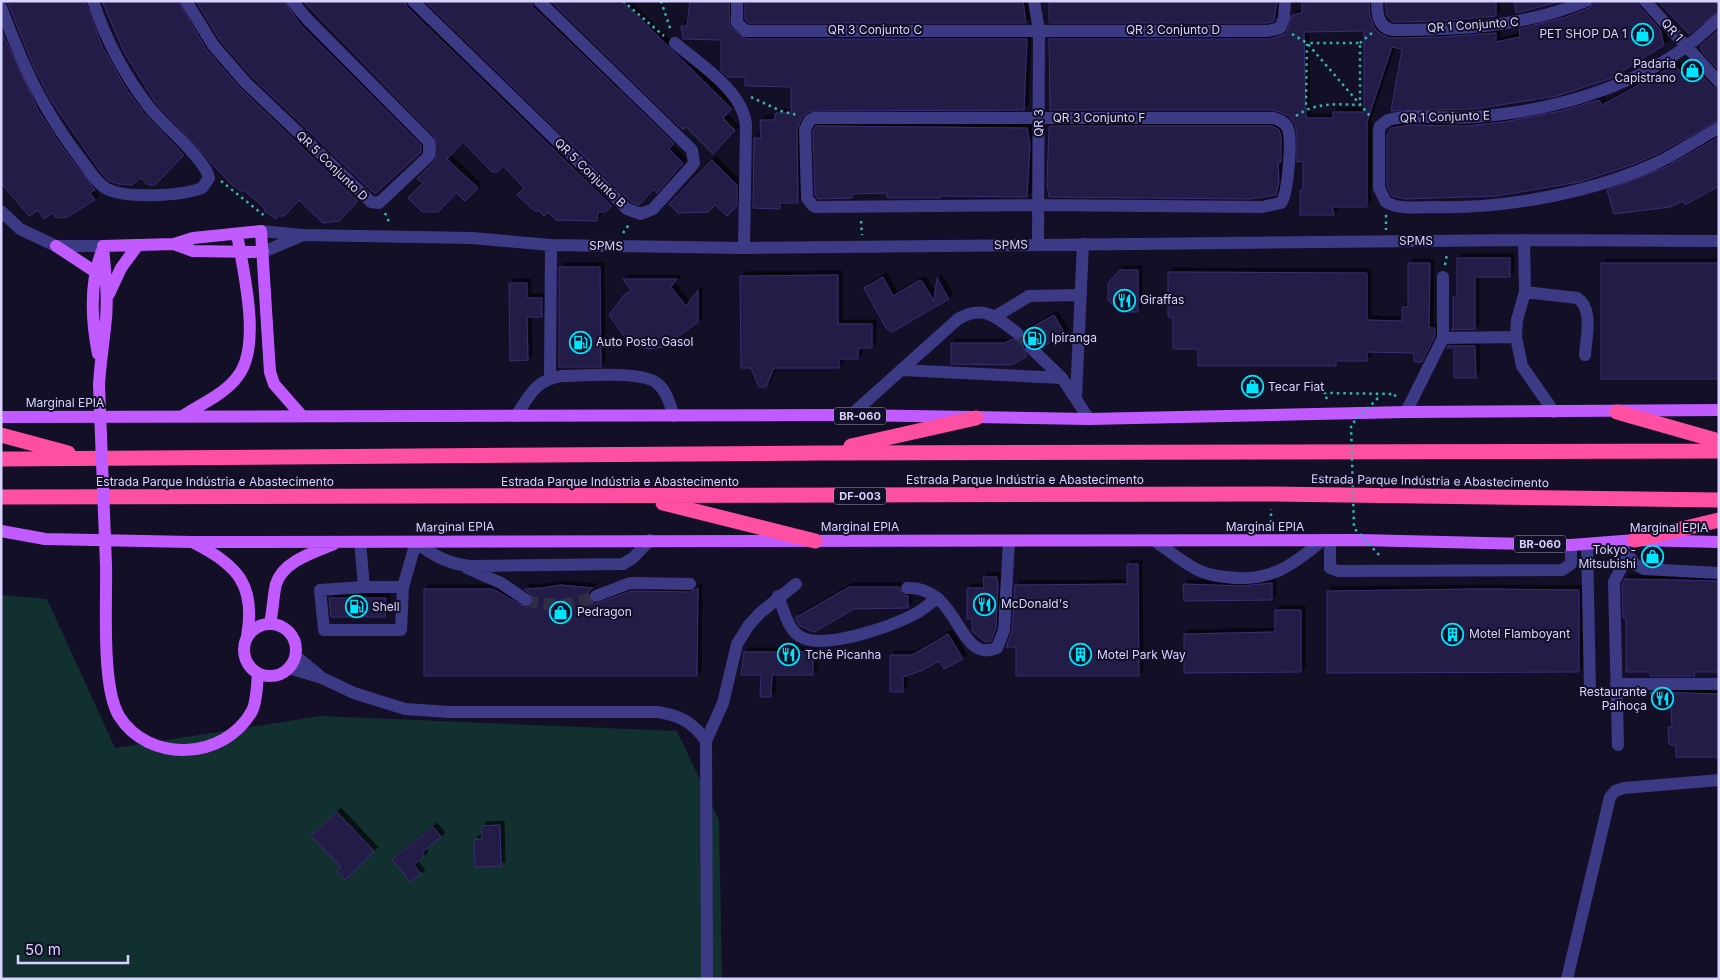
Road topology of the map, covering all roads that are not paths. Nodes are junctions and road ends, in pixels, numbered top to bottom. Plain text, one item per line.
1 (93, 1) edge
2 (186, 1) edge
3 (292, 1) edge
4 (413, 1) edge
5 (539, 1) edge
6 (737, 1) edge
7 (1034, 1) edge
8 (1285, 1) edge
9 (1378, 1) edge
10 (1586, 1) edge
11 (1645, 1) edge
12 (1, 7) edge
13 (1719, 19) edge
14 (1039, 30) junction
15 (674, 40) road end
16 (1686, 47) junction
17 (1719, 82) edge
18 (1039, 118) junction
19 (1719, 128) edge
20 (1038, 205) junction
21 (1, 211) edge
22 (261, 231) junction
23 (237, 234) junction
24 (303, 235) junction
25 (1524, 240) junction
26 (1719, 241) edge
27 (174, 244) junction
28 (1038, 244) junction
29 (1083, 244) junction
30 (138, 245) junction
31 (551, 245) junction
32 (56, 246) junction
33 (104, 246) junction
34 (744, 248) junction
35 (213, 252) junction
36 (240, 252) junction
37 (263, 252) junction
38 (94, 271) junction
39 (244, 274) junction
40 (1443, 277) dead end
41 (1525, 292) junction
42 (1081, 296) junction
43 (107, 301) junction
44 (996, 316) junction
45 (1017, 332) tunnel mouth
46 (1516, 337) junction
47 (1443, 338) junction
48 (1031, 348) tunnel mouth
49 (1585, 355) dead end
50 (100, 360) junction
51 (902, 370) junction
52 (550, 378) junction
53 (1062, 378) junction
54 (1076, 396) junction
55 (1719, 410) edge
56 (1406, 412) junction
57 (1554, 412) junction
58 (1617, 412) junction
59 (851, 415) junction
60 (183, 416) junction
61 (302, 416) junction
62 (516, 416) junction
63 (674, 416) junction
64 (1, 417) edge
65 (976, 418) junction
66 (1089, 419) junction
67 (1, 435) edge
68 (1719, 440) edge
69 (1719, 451) edge
70 (823, 453) junction
71 (84, 458) junction
72 (1, 459) edge
73 (1, 497) edge
74 (640, 497) junction
75 (1719, 500) edge
76 (1719, 520) edge
77 (1, 530) edge
78 (650, 540) junction
79 (1327, 540) junction
80 (815, 541) junction
81 (1009, 541) junction
82 (1155, 541) junction
83 (1628, 541) junction
84 (192, 542) junction
85 (340, 542) junction
86 (360, 542) junction
87 (416, 542) junction
88 (1719, 542) edge
89 (1587, 544) junction
90 (1570, 545) junction
91 (1628, 555) junction
92 (628, 562) junction
93 (460, 565) junction
94 (1719, 573) edge
95 (625, 584) junction
96 (690, 584) dead end
97 (796, 584) dead end
98 (364, 587) junction
99 (403, 587) junction
100 (907, 588) dead end
101 (596, 596) tunnel mouth
102 (778, 596) junction
103 (938, 598) junction
104 (526, 600) tunnel mouth
105 (270, 623) junction
106 (247, 637) junction
107 (296, 656) junction
108 (289, 668) junction
109 (258, 673) junction
110 (322, 678) junction
111 (1616, 684) junction
112 (1719, 684) edge
113 (1590, 689) dead end
114 (706, 741) junction
115 (1618, 745) dead end
116 (1719, 780) edge
117 (707, 979) edge
118 (1567, 979) edge

1 - 12 street
2 - 3 street, QR 5 Conjunto D
4 - 5 street, QR 5 Conjunto B
6 - 14 street, QR 3 Conjunto C
7 - 14 street, QR 3
8 - 14 street, QR 3 Conjunto D
9 - 10 street, QR 1 Conjunto C
11 - 16 street, QR 1
13 - 16 street, QR 1 Conjunto E
14 - 18 street, QR 3
15 - 34 street
16 - 17 street, QR 1
16 - 19 street, QR 1 Conjunto E
18 - 20 street, QR 3
18 - 20 street, QR 3 Conjunto F
18 - 20 street, QR 3 Conjunto F
20 - 28 street, QR 3
21 - 32 street
22 - 23 main road
22 - 24 street, SPMS
22 - 37 main road
23 - 27 main road
23 - 36 main road
24 - 31 street, SPMS
24 - 37 street, SPMS
25 - 26 street, SPMS
25 - 29 street, SPMS
25 - 41 street
27 - 30 main road
27 - 35 main road
28 - 29 street, SPMS
28 - 34 street, SPMS
29 - 42 street
30 - 33 main road
30 - 43 main road
31 - 34 street, SPMS
31 - 52 street
32 - 33 street
32 - 38 main road
33 - 38 main road
33 - 43 main road
35 - 36 main road
35 - 39 main road
36 - 37 main road
36 - 39 main road
37 - 61 main road
38 - 50 main road
39 - 60 main road
40 - 47 street
41 - 46 street
41 - 49 street
42 - 44 street
42 - 54 street
43 - 50 main road
44 - 45 street
44 - 51 street
46 - 47 street
46 - 57 street
47 - 56 street
48 - 53 street
50 - 109 main road, bridge
51 - 53 street
51 - 59 street
52 - 62 street
52 - 63 street
53 - 54 street
54 - 66 street
55 - 58 main road, Marginal EPIA / BR-060
56 - 57 main road, Marginal EPIA / BR-060
56 - 66 main road, Marginal EPIA / BR-060
57 - 58 main road, Marginal EPIA / BR-060
58 - 68 highway
59 - 63 main road, Marginal EPIA / BR-060
59 - 65 main road, Marginal EPIA / BR-060
60 - 61 main road, Marginal EPIA / BR-060
60 - 64 main road, Marginal EPIA / BR-060
61 - 62 main road, Marginal EPIA / BR-060
62 - 63 main road, Marginal EPIA / BR-060
65 - 66 main road, Marginal EPIA / BR-060
65 - 70 highway
67 - 71 highway
69 - 70 highway, Estrada Parque Indústria e Abastecimento
70 - 71 highway, Estrada Parque Indústria e Abastecimento
71 - 72 highway, Estrada Parque Indústria e Abastecimento
73 - 74 highway, Estrada Parque Indústria e Abastecimento / DF-003
74 - 75 highway, Estrada Parque Indústria e Abastecimento / DF-003
74 - 80 highway
76 - 83 highway
77 - 84 main road, Marginal EPIA / BR-060
78 - 80 main road, Marginal EPIA / BR-060
78 - 87 main road, Marginal EPIA / BR-060
78 - 92 street
79 - 82 main road, Marginal EPIA / BR-060
79 - 82 street
79 - 90 main road, Marginal EPIA / BR-060
79 - 90 street
80 - 81 main road, Marginal EPIA / BR-060
81 - 82 main road, Marginal EPIA / BR-060
81 - 103 street
83 - 88 main road, Marginal EPIA / BR-060
83 - 89 main road, Marginal EPIA / BR-060
83 - 91 street
84 - 85 main road, Marginal EPIA / BR-060
84 - 106 main road
85 - 86 main road, Marginal EPIA / BR-060
85 - 105 main road
86 - 87 main road, Marginal EPIA / BR-060
86 - 98 street
87 - 93 street
87 - 99 street
89 - 90 main road, Marginal EPIA / BR-060
89 - 113 street
91 - 94 street
91 - 111 street
92 - 93 street
92 - 95 street
93 - 104 street
95 - 96 street
95 - 101 street
97 - 102 street
98 - 99 street
98 - 99 street
100 - 103 street
102 - 103 street
102 - 114 street
105 - 106 main road
105 - 107 main road
106 - 109 main road
107 - 108 main road
107 - 110 street
108 - 109 main road
108 - 110 street
110 - 114 street
111 - 112 street
111 - 115 street
114 - 117 street
116 - 118 street

